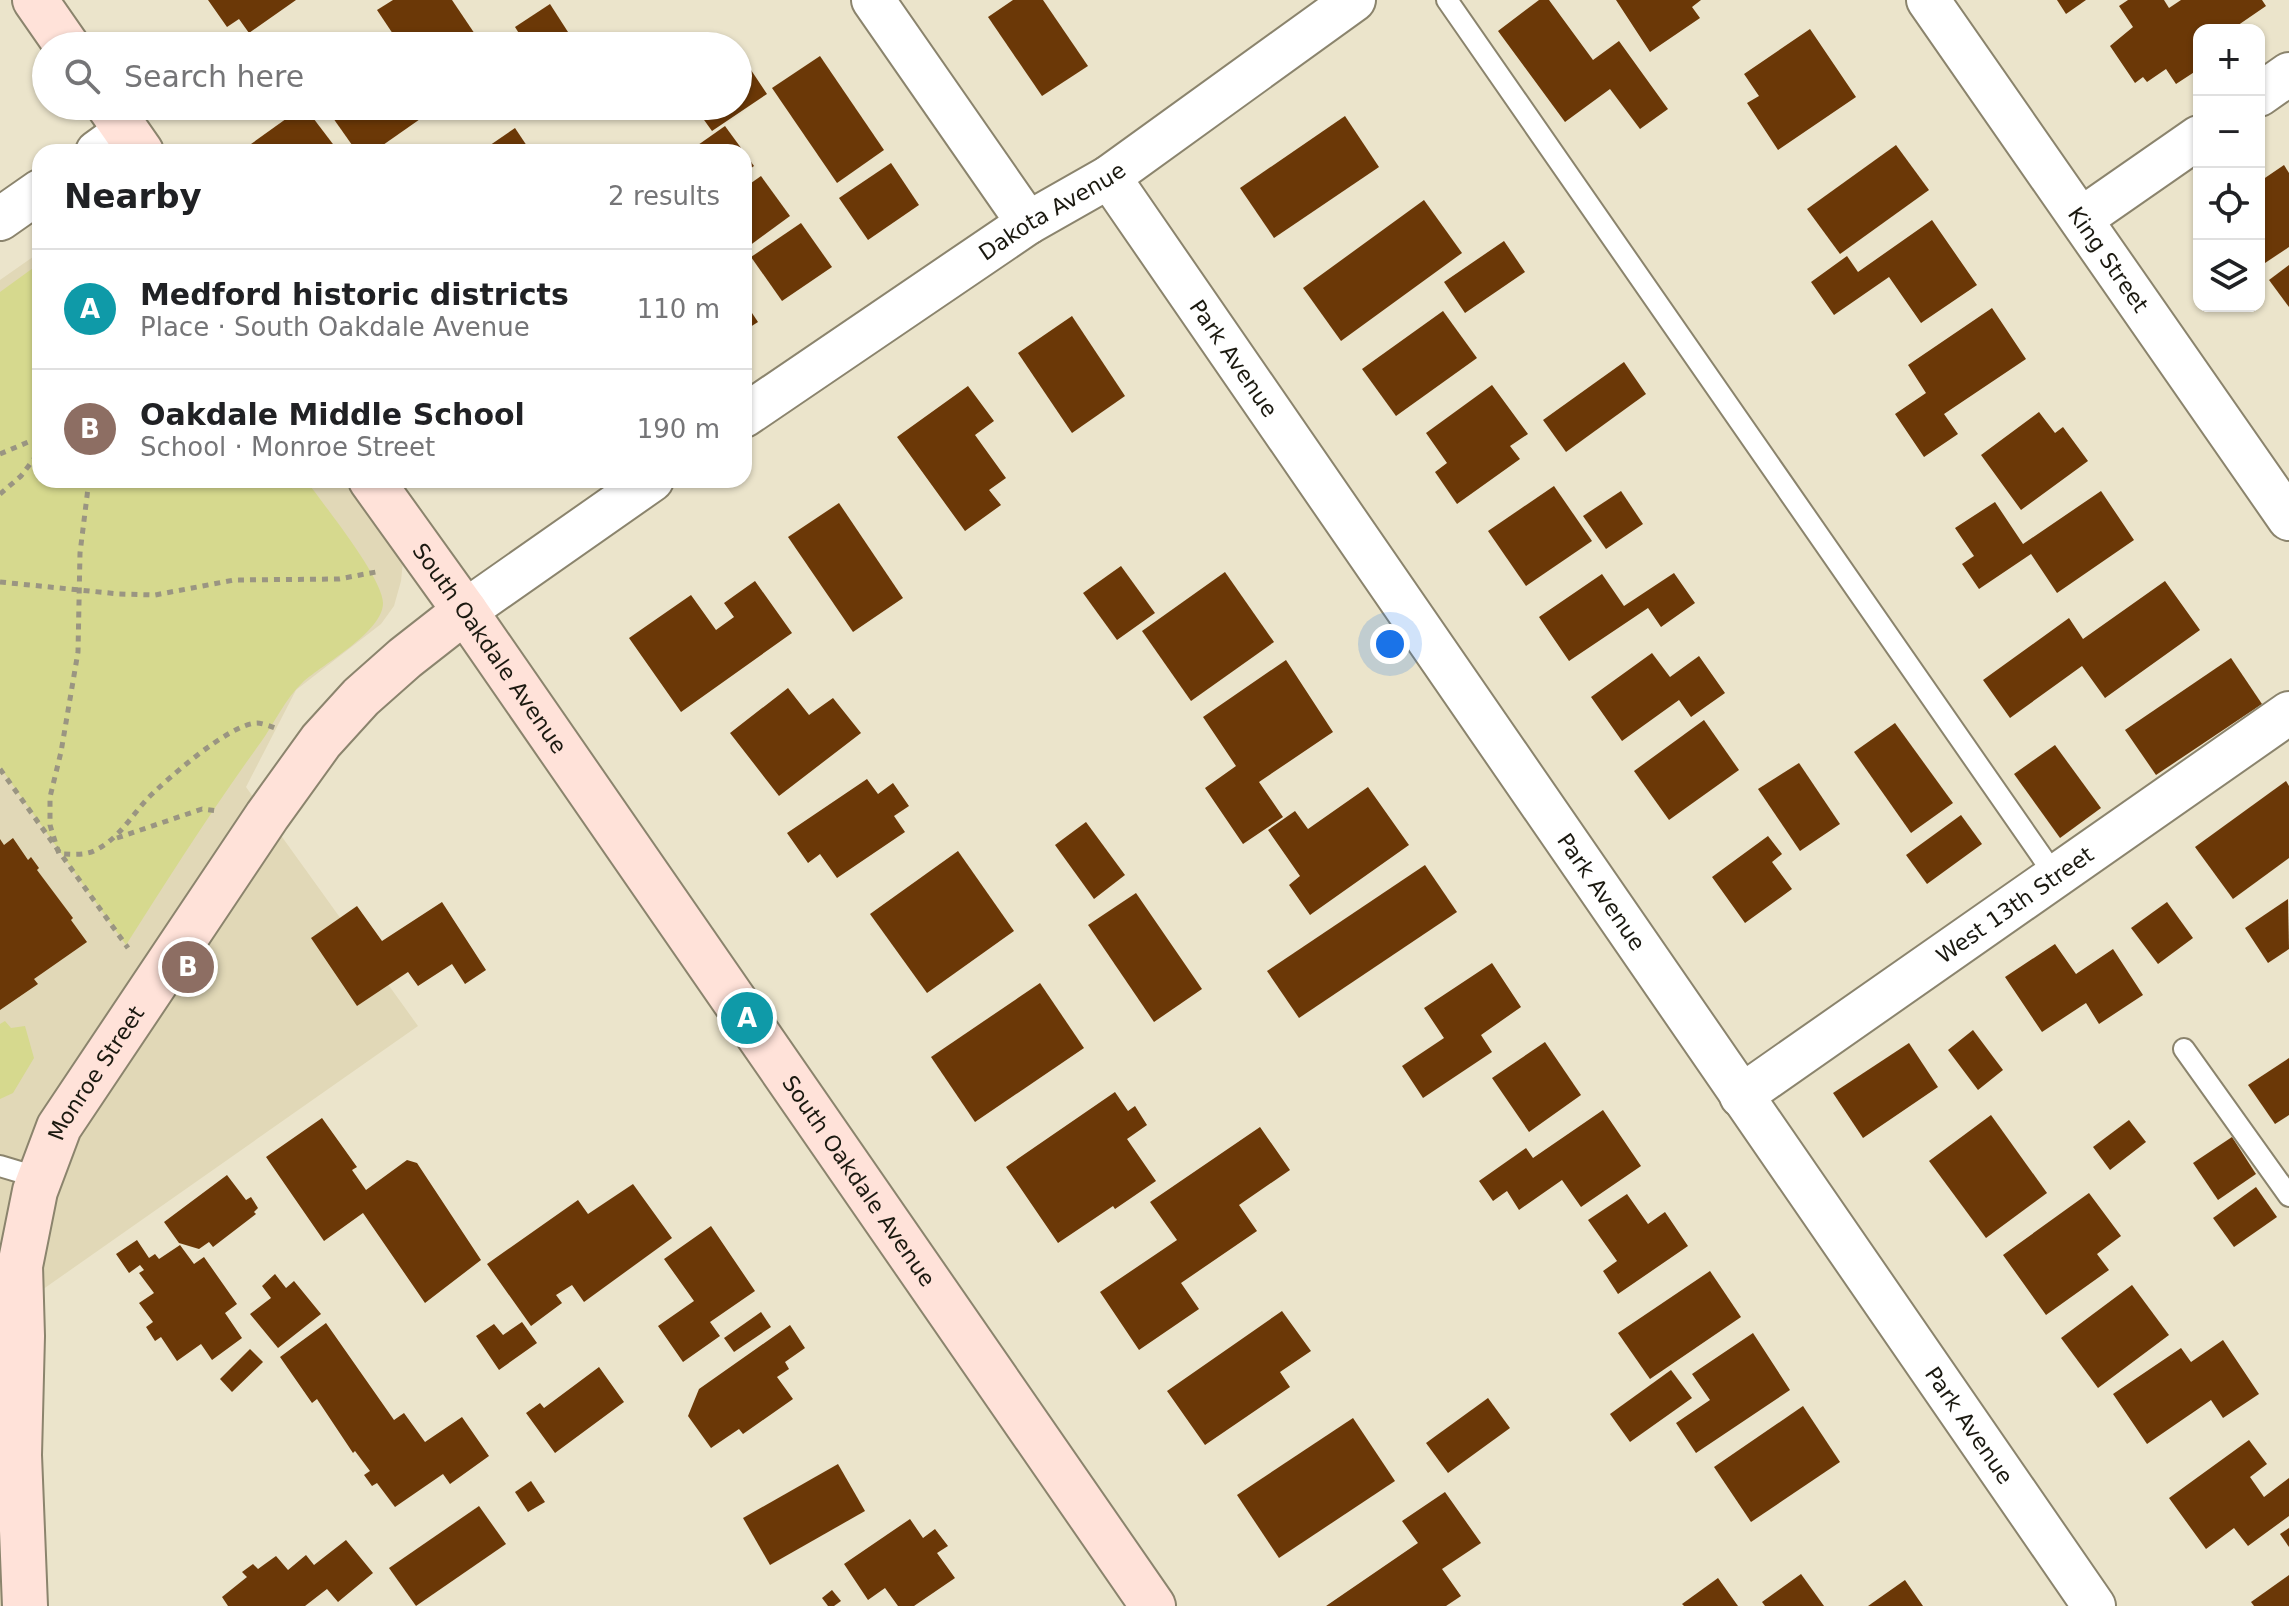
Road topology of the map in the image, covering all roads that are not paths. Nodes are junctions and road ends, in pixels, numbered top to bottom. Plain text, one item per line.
1 (35, 0) edge
2 (873, 0) edge
3 (1354, 0) edge
4 (1447, 0) edge
5 (1928, 0) edge
6 (57, 32) edge
7 (2289, 74) edge
8 (2265, 91) edge
9 (2193, 141) edge
10 (1109, 177) junction
11 (32, 197) edge
12 (0, 219) edge
13 (2081, 219) junction
14 (1028, 223) junction
15 (752, 411) edge
16 (377, 488) edge
17 (641, 488) edge
18 (2289, 519) edge
19 (465, 611) junction
20 (2289, 713) edge
21 (2056, 877) junction
22 (2184, 1049) dead end
23 (1741, 1096) junction
24 (20, 1172) edge
25 (2289, 1196) edge
26 (25, 1606) edge
27 (1153, 1606) edge
28 (2094, 1606) edge

1 - 6 street
2 - 14 street
3 - 10 street, Dakota Avenue
4 - 21 lane
5 - 13 street, King Street
7 - 8 street
9 - 13 street
10 - 14 street, Dakota Avenue
10 - 23 street, Park Avenue
11 - 12 street
13 - 18 street, King Street
14 - 15 street, Dakota Avenue
16 - 19 street, South Oakdale Avenue
17 - 19 street
19 - 24 street, Monroe Street
19 - 27 street, South Oakdale Avenue
20 - 21 street, West 13th Street
21 - 23 street, West 13th Street
22 - 25 lane
23 - 28 street, Park Avenue
24 - 26 street, Monroe Street

